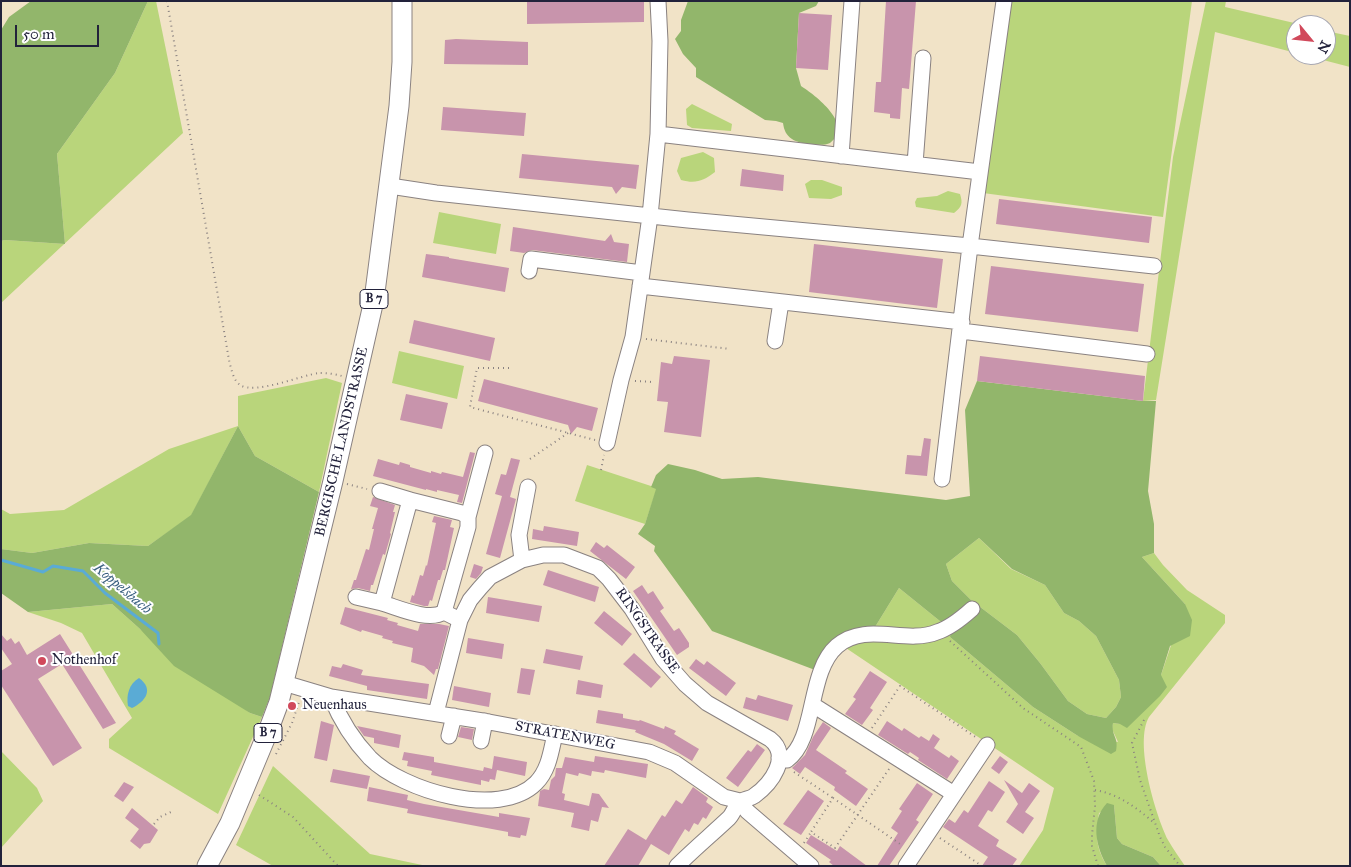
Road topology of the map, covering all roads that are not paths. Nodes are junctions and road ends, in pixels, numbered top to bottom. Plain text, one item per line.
1 (402, 1) edge
2 (658, 1) edge
3 (852, 1) edge
4 (1004, 1) edge
5 (923, 58) dead end
6 (658, 134) junction
7 (841, 156) junction
8 (915, 164) junction
9 (980, 172) junction
10 (390, 186) junction
11 (650, 216) junction
12 (970, 246) junction
13 (1154, 266) dead end
14 (528, 271) dead end
15 (641, 279) junction
16 (781, 302) junction
17 (962, 327) junction
18 (775, 340) dead end
19 (1147, 354) dead end
20 (607, 442) dead end
21 (486, 453) dead end
22 (942, 479) dead end
23 (528, 487) dead end
24 (380, 491) dead end
25 (410, 500) junction
26 (468, 517) junction
27 (522, 560) junction
28 (356, 597) dead end
29 (382, 603) junction
30 (972, 609) dead end
31 (444, 612) junction
32 (460, 620) junction
33 (284, 683) junction
34 (331, 697) junction
35 (813, 705) junction
36 (436, 713) junction
37 (454, 716) junction
38 (485, 721) junction
39 (555, 734) junction
40 (449, 736) dead end
41 (481, 741) dead end
42 (987, 745) road end
43 (779, 762) junction
44 (954, 794) junction
45 (740, 801) junction
46 (911, 860) edge
47 (207, 866) edge
48 (677, 866) edge
49 (811, 866) edge

1 - 10 main road, BERGISCHE LANDSTRASSE / B 7
2 - 6 street
3 - 7 street
4 - 9 street
5 - 8 street
6 - 7 street
6 - 11 street
7 - 8 street
8 - 9 street
9 - 12 street
10 - 11 street
10 - 33 main road, BERGISCHE LANDSTRASSE / B 7
11 - 12 street
11 - 15 street
12 - 13 street
12 - 17 street
14 - 15 street
15 - 16 street
15 - 20 street
16 - 17 street
16 - 18 street
17 - 19 street
17 - 22 street
21 - 26 street
23 - 27 street
24 - 25 street
25 - 26 street
25 - 29 street
26 - 31 street
27 - 32 street, RINGSTRASSE
27 - 43 street, RINGSTRASSE
28 - 29 street
29 - 31 street
30 - 35 street
31 - 32 street
32 - 36 street, RINGSTRASSE
33 - 34 street, STRATENWEG
33 - 47 main road, BERGISCHE LANDSTRASSE / B 7
34 - 36 street, STRATENWEG
34 - 39 street
35 - 43 street
35 - 44 street
36 - 37 street, STRATENWEG
37 - 38 street, STRATENWEG
37 - 40 street
38 - 39 street, STRATENWEG
38 - 41 street
39 - 45 street, STRATENWEG
42 - 44 street
43 - 45 street
44 - 46 street
45 - 48 street
45 - 49 street, STRATENWEG

